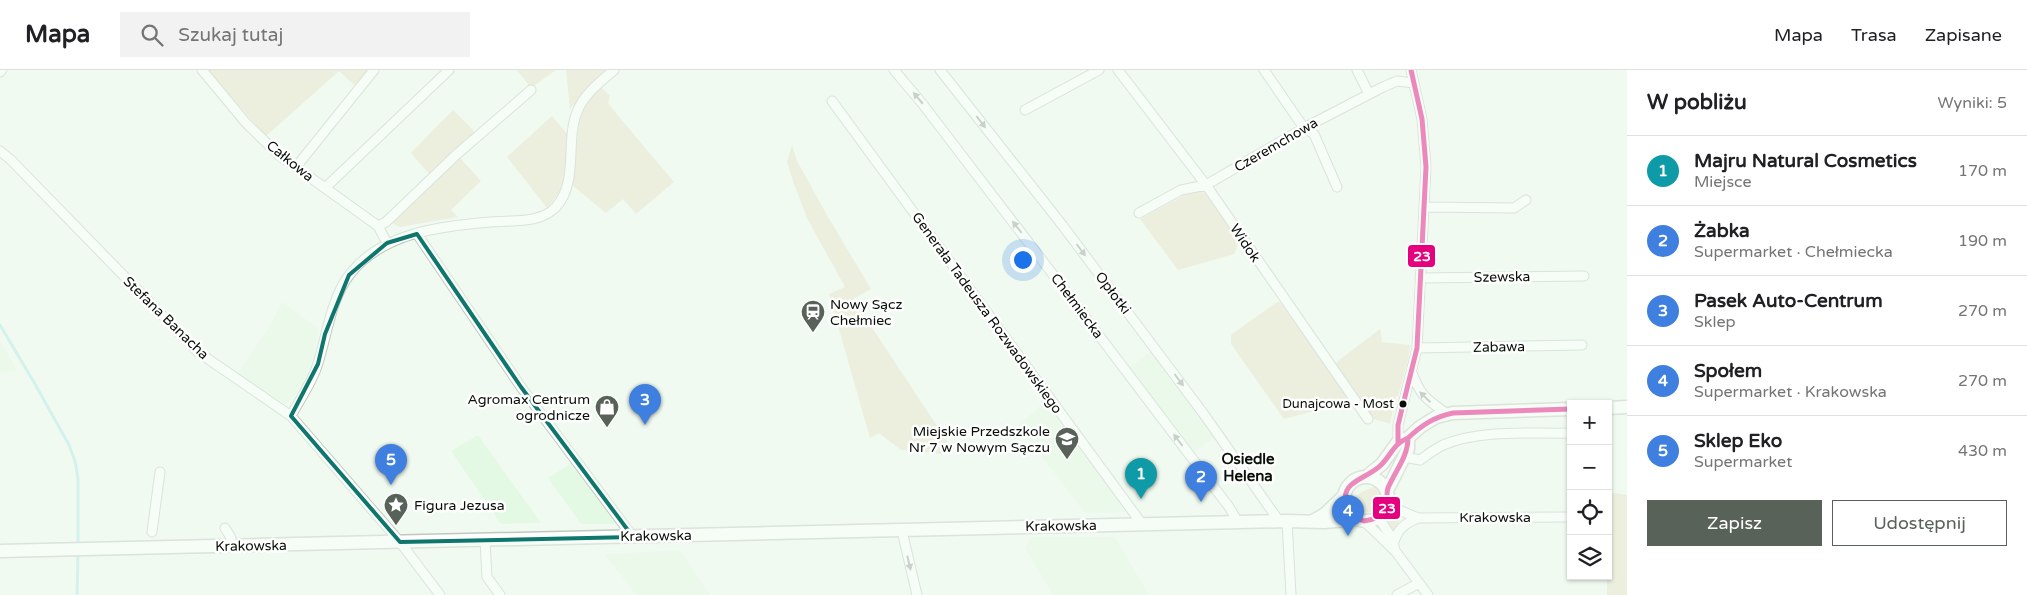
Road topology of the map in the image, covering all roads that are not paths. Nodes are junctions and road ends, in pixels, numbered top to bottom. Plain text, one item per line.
1 (202, 70) edge
2 (374, 70) edge
3 (449, 70) edge
4 (614, 70) edge
5 (894, 70) edge
6 (940, 70) edge
7 (1099, 70) edge
8 (1118, 70) edge
9 (1264, 70) edge
10 (1357, 70) edge
11 (1411, 70) edge
12 (1414, 83) junction
13 (530, 90) dead end
14 (1369, 94) junction
15 (832, 101) dead end
16 (1025, 110) dead end
17 (1304, 128) junction
18 (0, 151) edge
19 (296, 167) junction
20 (1206, 185) junction
21 (1337, 187) dead end
22 (325, 188) junction
23 (1526, 200) dead end
24 (1424, 208) junction
25 (1139, 213) dead end
26 (378, 226) junction
27 (417, 234) junction
28 (386, 243) junction
29 (1584, 276) dead end
30 (1420, 278) junction
31 (1582, 345) dead end
32 (1417, 348) junction
33 (1412, 373) junction
34 (1627, 407) edge
35 (1612, 408) edge
36 (1567, 409) edge
37 (1447, 414) junction
38 (290, 416) junction
39 (1368, 419) dead end
40 (1567, 432) edge
41 (1403, 440) junction
42 (1404, 457) junction
43 (160, 472) dead end
44 (1366, 477) junction
45 (1387, 491) junction
46 (1345, 495) junction
47 (1387, 505) junction
48 (1378, 517) junction
49 (1567, 517) edge
50 (1418, 518) junction
51 (1362, 520) junction
52 (1283, 521) junction
53 (1313, 521) junction
54 (1238, 522) junction
55 (1142, 524) junction
56 (225, 528) dead end
57 (902, 531) junction
58 (152, 532) dead end
59 (633, 537) junction
60 (231, 538) dead end
61 (485, 540) junction
62 (400, 542) junction
63 (1394, 542) junction
64 (0, 551) edge
65 (1396, 552) junction
66 (1419, 583) junction
67 (440, 595) edge
68 (500, 595) edge
69 (917, 595) edge
70 (1291, 595) edge
71 (1398, 595) edge
72 (1428, 595) edge

1 - 19 street, Całkowa
2 - 19 street
3 - 22 street
4 - 27 street
54 -> 5 street, Chełmiecka
6 -> 52 street, Opłotki
7 - 16 street
8 - 20 street, Widok
9 - 17 street
10 - 14 street
11 - 12 street
12 - 14 street, Czeremchowa
12 - 24 street
13 - 26 street
14 - 17 street, Czeremchowa
15 - 55 street, Generała Tadeusza Rozwadowskiego
17 - 20 street, Czeremchowa
17 - 21 street
18 - 38 street, Stefana Banacha
19 - 22 street, Całkowa
20 - 25 street, Czeremchowa
20 - 39 street, Widok
22 - 26 street, Całkowa
23 - 24 street
24 - 30 street
26 - 28 street, Całkowa
27 - 28 street
27 - 59 street
28 - 38 street
29 - 30 street, Szewska
30 - 32 street
31 - 32 street, Zabawa
32 - 33 street
37 -> 33 street
33 - 41 street
34 - 35 main road
36 - 37 main road
37 - 41 main road
38 - 62 street, Stefana Banacha
40 - 42 street
41 - 42 main road
41 - 44 main road
42 - 45 main road
43 - 58 street
44 - 45 main road
44 - 46 main road
45 - 47 main road
46 - 51 main road
46 - 53 main road
47 - 48 main road
47 - 50 street, Krakowska
48 - 51 main road
48 - 63 street
49 - 50 street, Krakowska
50 - 63 street
51 - 53 main road, Krakowska
51 - 65 street
52 - 53 main road, Krakowska
52 - 54 main road, Krakowska
52 - 70 street
54 - 55 main road, Krakowska
55 - 57 main road, Krakowska
56 - 60 street
57 - 59 main road, Krakowska
57 -> 69 street
59 - 61 main road, Krakowska
61 - 62 main road, Krakowska
61 - 68 street
62 - 64 main road, Krakowska
62 - 67 street, Stefana Banacha
63 - 65 street
65 - 66 street
66 - 71 street
66 - 72 street

